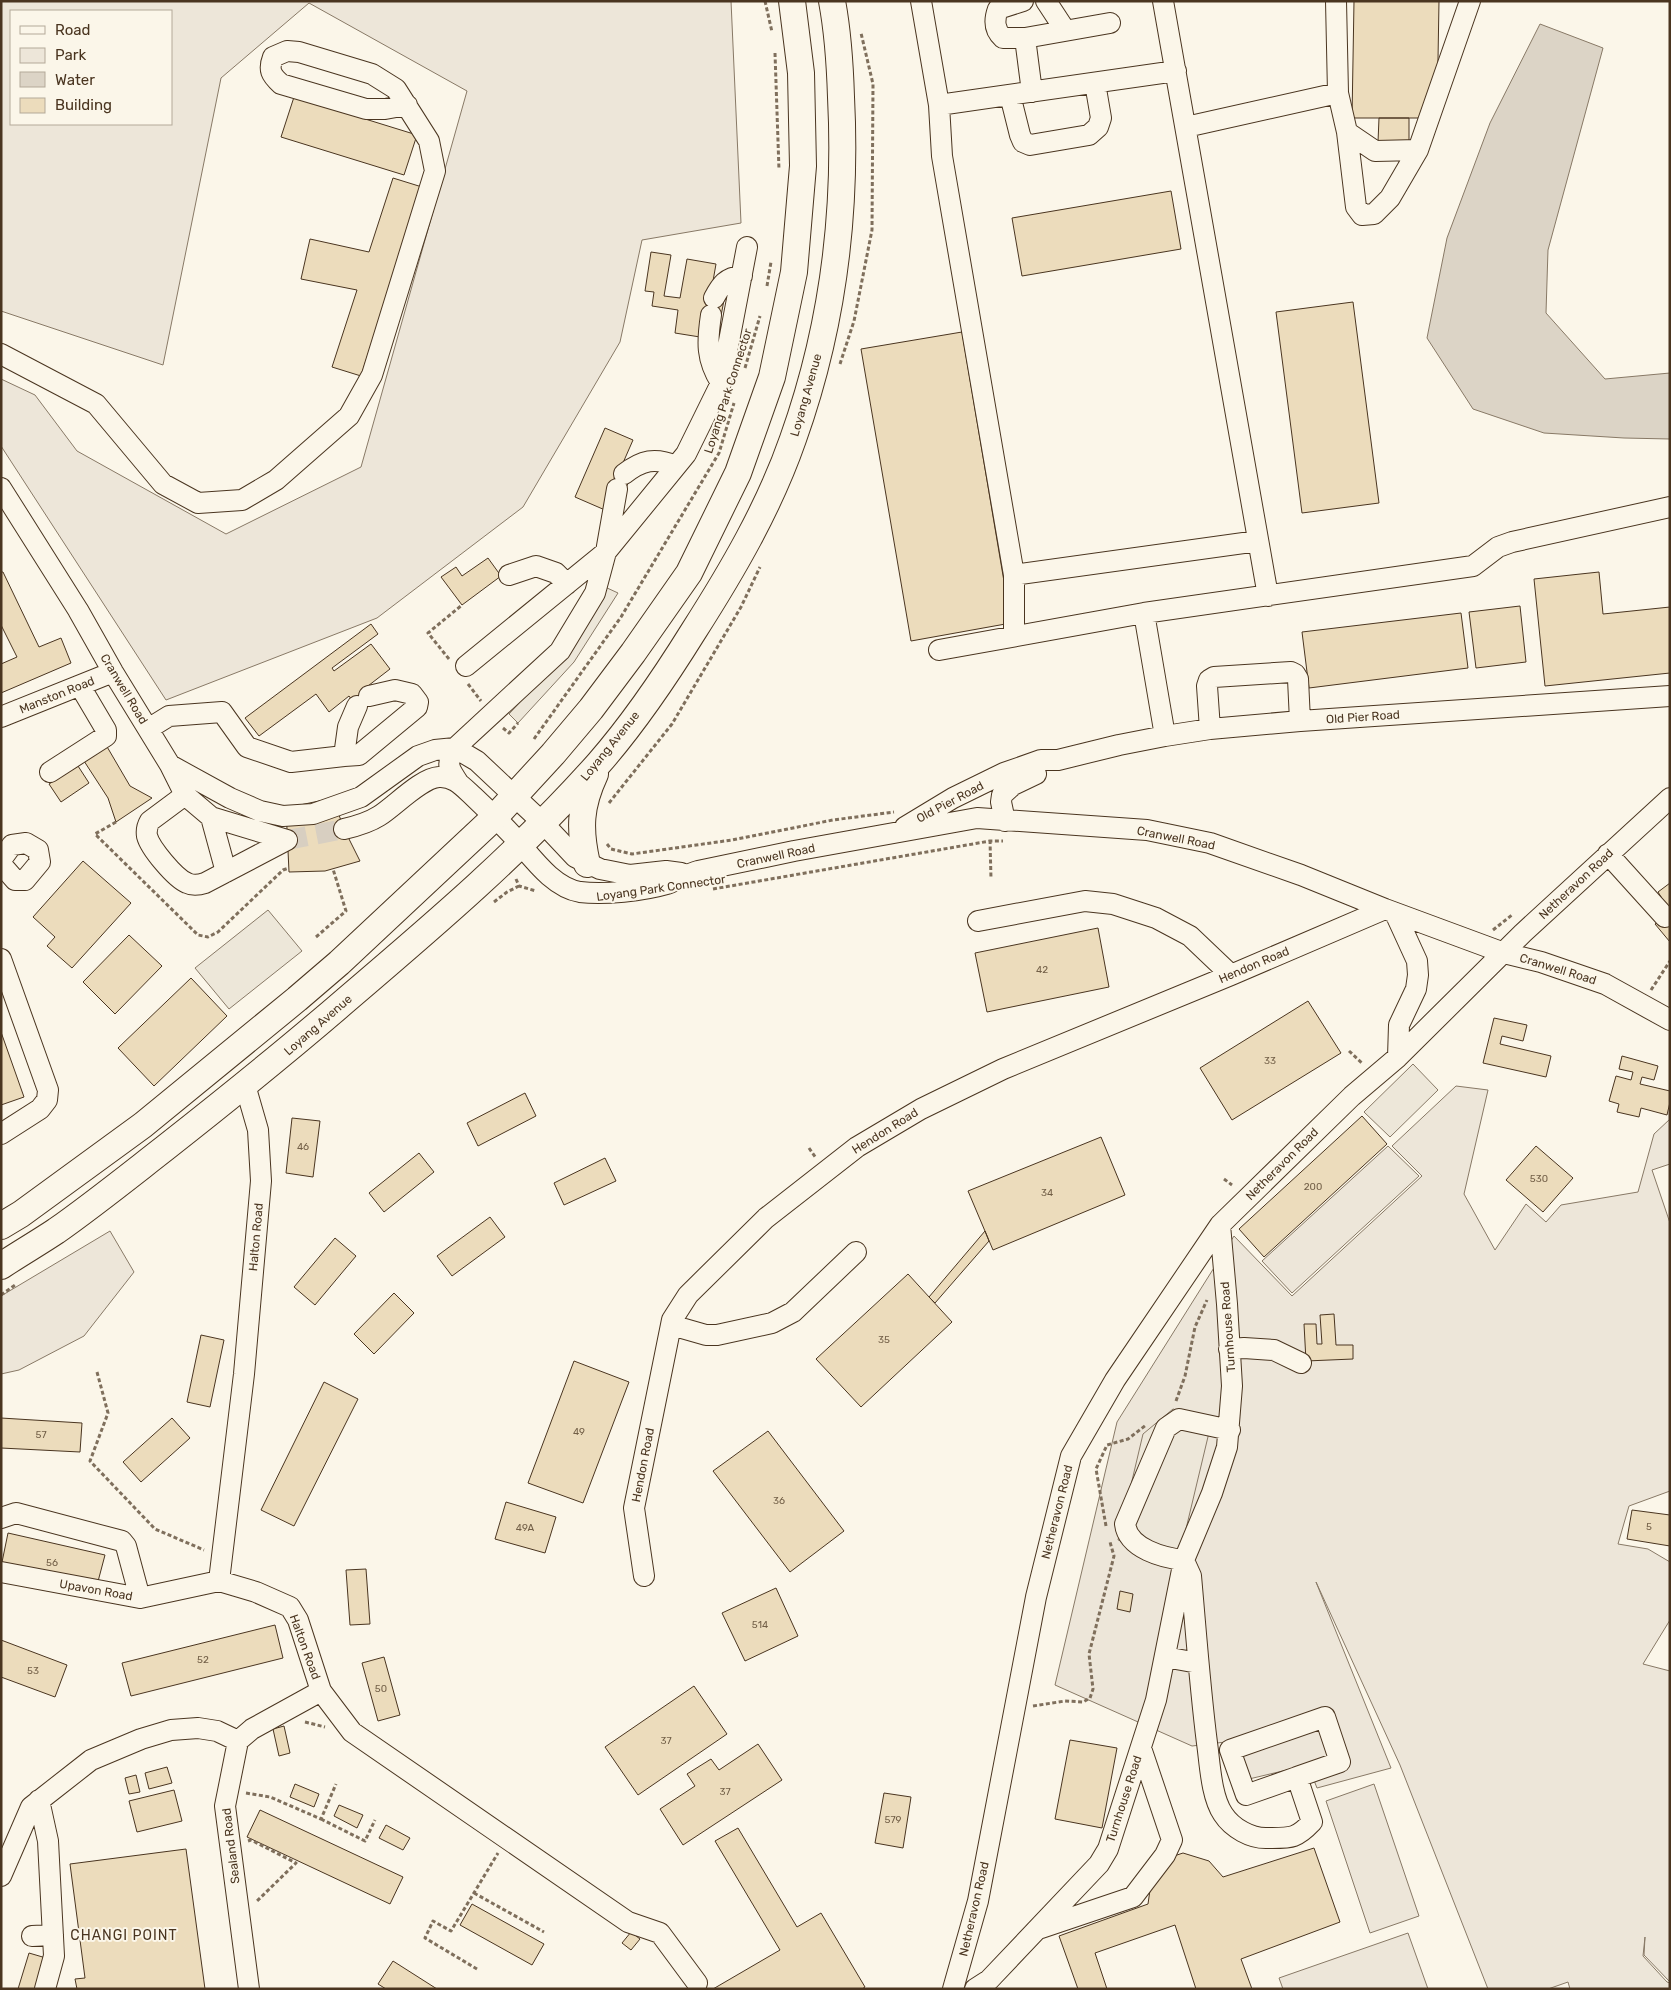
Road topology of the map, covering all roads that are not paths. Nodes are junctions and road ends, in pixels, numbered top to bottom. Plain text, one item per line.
1 (792, 1) edge
2 (832, 1) edge
3 (921, 1) edge
4 (1023, 1) edge
5 (1046, 1) edge
6 (1163, 1) edge
7 (1336, 1) edge
8 (1470, 1) edge
9 (1110, 22) dead end
10 (1065, 30) junction
11 (1025, 38) junction
12 (1176, 71) junction
13 (1095, 82) junction
14 (1032, 92) junction
15 (1338, 92) junction
16 (1010, 95) junction
17 (407, 105) junction
18 (939, 105) junction
19 (1186, 127) junction
20 (1347, 132) junction
21 (1418, 150) junction
22 (747, 247) dead end
23 (742, 276) junction
24 (1, 354) edge
25 (720, 383) junction
26 (676, 466) junction
27 (1, 488) edge
28 (1670, 507) edge
29 (1258, 541) junction
30 (606, 552) junction
31 (510, 575) dead end
32 (1014, 575) junction
33 (567, 584) junction
34 (1268, 596) junction
35 (1144, 613) junction
36 (1014, 636) junction
37 (939, 650) dead end
38 (466, 666) dead end
39 (113, 672) junction
40 (80, 686) junction
41 (1670, 696) edge
42 (1, 717) edge
43 (1300, 721) junction
44 (148, 729) junction
45 (1210, 729) junction
46 (1165, 736) junction
47 (456, 748) junction
48 (344, 756) junction
49 (602, 759) junction
50 (1058, 760) junction
51 (170, 765) junction
52 (50, 772) dead end
53 (1004, 774) junction
54 (458, 782) junction
55 (185, 795) junction
56 (514, 796) junction
57 (1670, 798) edge
58 (211, 817) junction
59 (495, 817) junction
60 (977, 818) junction
61 (1005, 821) junction
62 (542, 823) junction
63 (344, 829) tunnel mouth
64 (896, 832) junction
65 (511, 853) junction
66 (1608, 854) junction
67 (1, 860) edge
68 (1, 864) edge
69 (587, 864) junction
70 (226, 872) junction
71 (686, 874) junction
72 (1390, 911) junction
73 (1665, 917) dead end
74 (978, 921) dead end
75 (1504, 953) junction
76 (1, 959) edge
77 (1231, 975) junction
78 (1670, 1020) edge
79 (1398, 1057) junction
80 (245, 1085) junction
81 (1, 1134) edge
82 (1220, 1225) junction
83 (1, 1226) edge
84 (856, 1252) dead end
85 (1, 1266) edge
86 (670, 1325) junction
87 (1229, 1349) junction
88 (1301, 1363) dead end
89 (1230, 1430) junction
90 (1, 1518) edge
91 (1184, 1560) junction
92 (1, 1572) edge
93 (644, 1576) dead end
94 (219, 1581) junction
95 (140, 1598) junction
96 (1165, 1657) junction
97 (1198, 1663) junction
98 (321, 1691) junction
99 (238, 1741) junction
100 (1141, 1748) junction
101 (1297, 1777) junction
102 (39, 1800) junction
103 (1, 1876) edge
104 (1037, 1930) junction
105 (53, 1935) junction
106 (32, 1936) dead end
107 (697, 1983) dead end
108 (981, 1987) edge
109 (45, 1989) edge
110 (249, 1989) edge
111 (954, 1989) edge

1 - 56 main road
2 - 49 main road, Loyang Avenue
3 - 18 street
4 - 11 street
5 - 10 street
6 - 12 street
7 - 15 street
8 - 21 street
9 - 10 street
10 - 11 street
11 - 14 street
12 - 13 street
12 - 19 street
13 - 14 street
13 - 16 street
14 - 16 street
15 - 19 street
15 - 20 street
16 - 18 street
17 - 17 street
17 - 24 street
18 - 32 street
19 - 29 street
20 - 21 street
20 - 21 street
22 - 23 street
23 - 25 street
23 - 25 street
25 - 26 street
26 - 30 street
26 - 30 street
27 - 39 street, Cranwell Road
28 - 34 street
29 - 32 street
29 - 34 street
30 - 33 street
30 - 47 street
31 - 33 street
32 - 36 street
33 - 38 street
34 - 35 street
35 - 36 street
35 - 46 street
36 - 37 street
39 - 40 street, Manston Road
39 - 44 street, Cranwell Road
40 - 42 street, Manston Road
40 - 52 street
41 - 43 street, Old Pier Road
43 - 45 street, Old Pier Road
43 - 45 street
44 - 48 street
44 - 51 street, Cranwell Road
45 - 46 street, Old Pier Road
46 - 50 street, Old Pier Road
47 - 51 street
47 - 54 street
47 - 56 street, Cranwell Road
48 - 48 street
49 - 62 main road, Loyang Avenue
49 - 69 main road
50 - 53 street, Old Pier Road
50 - 61 street, Old Pier Road
51 - 55 street, Cranwell Road
53 - 60 street, Old Pier Road
53 - 64 street, Old Pier Road
54 - 59 street, Cranwell Road
54 - 63 street
55 - 58 street, Cranwell Road
55 - 70 street
56 - 59 main road
56 - 62 street, Cranwell Road
57 - 66 street, Netheravon Road
58 - 70 street
58 - 70 street, Cranwell Road
59 - 65 street, Cranwell Road
59 - 83 main road
60 - 61 street, Cranwell Road
60 - 64 street, Cranwell Road
61 - 72 street, Cranwell Road
62 - 65 main road, Loyang Avenue
62 - 69 street, Cranwell Road
64 - 71 street, Cranwell Road
65 - 71 street, Cranwell Road
65 - 80 main road, Loyang Avenue
66 - 73 street
66 - 75 street, Netheravon Road
67 - 68 street
69 - 71 street, Cranwell Road
72 - 75 street, Cranwell Road
72 - 77 street, Hendon Road
72 - 79 street
74 - 77 street
75 - 78 street, Cranwell Road
75 - 79 street, Netheravon Road
76 - 81 street
77 - 86 street, Hendon Road
79 - 82 street, Netheravon Road
80 - 85 main road, Loyang Avenue
80 - 94 street, Halton Road
82 - 87 street, Turnhouse Road
82 - 111 street, Netheravon Road
84 - 86 street
86 - 93 street, Hendon Road
87 - 88 street
87 - 89 street, Turnhouse Road
89 - 91 street, Turnhouse Road
89 - 91 street
90 - 95 street
91 - 96 street, Turnhouse Road
91 - 97 street
92 - 95 street, Upavon Road
94 - 95 street, Upavon Road
94 - 98 street, Halton Road
96 - 97 street
96 - 100 street, Turnhouse Road
97 - 101 street
98 - 99 street
98 - 107 street, Halton Road
99 - 102 street
99 - 110 street, Sealand Road
100 - 104 street, Turnhouse Road
100 - 104 street
101 - 101 street
102 - 103 street
102 - 105 street
104 - 108 street, Turnhouse Road
105 - 106 street
105 - 109 street

